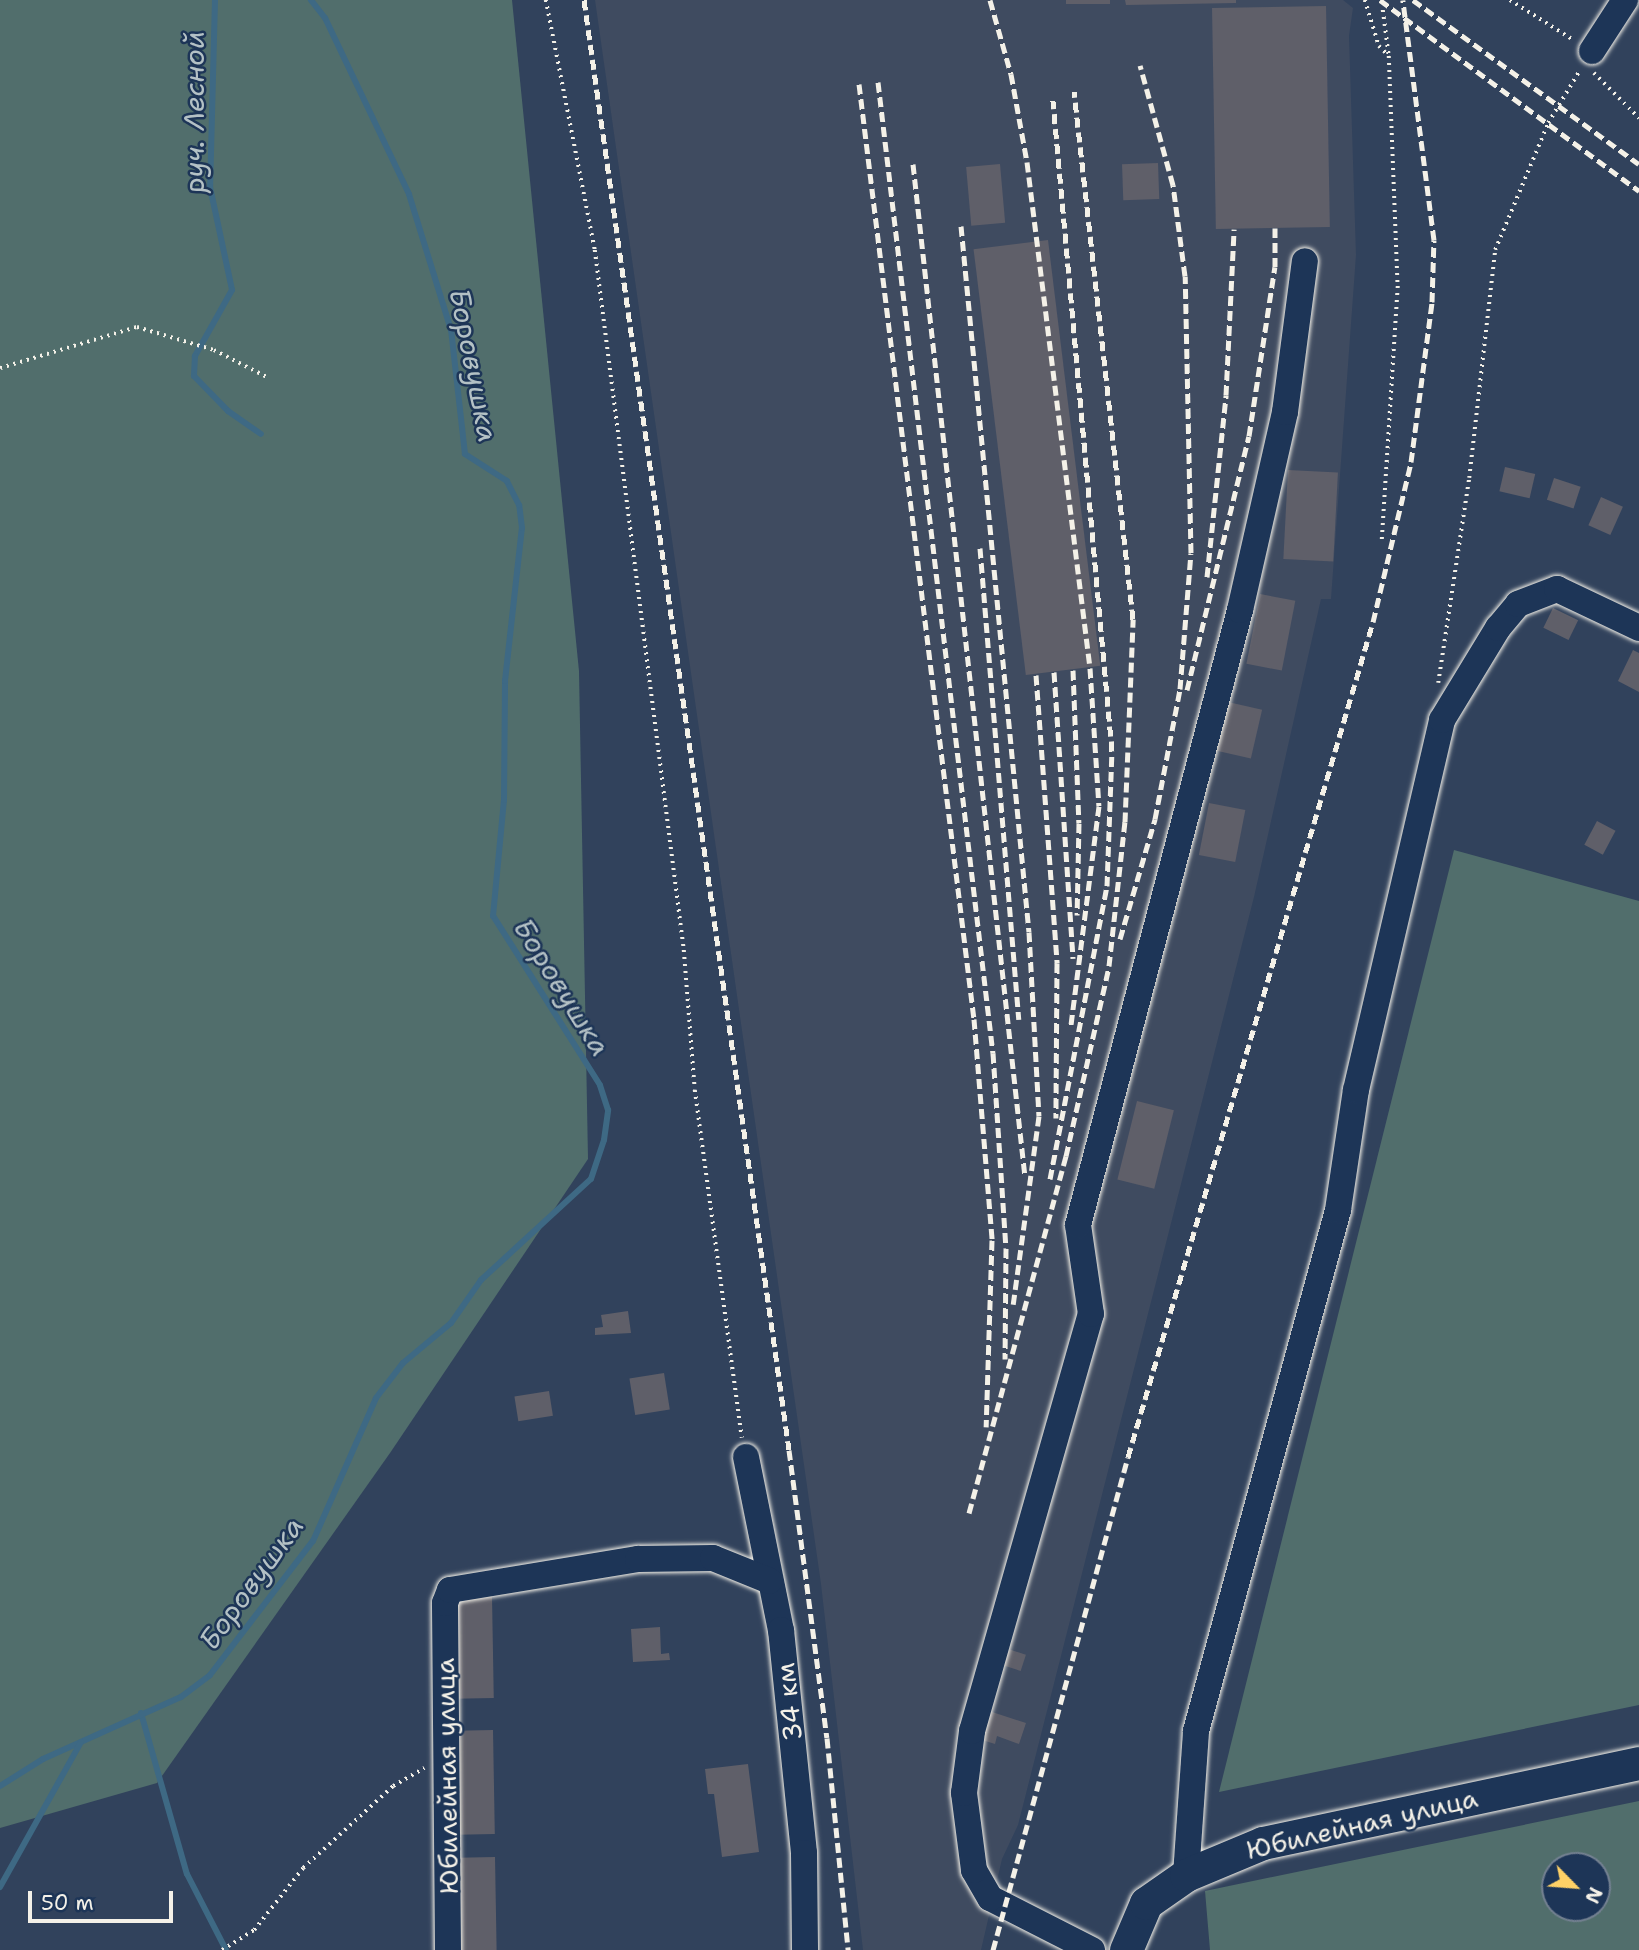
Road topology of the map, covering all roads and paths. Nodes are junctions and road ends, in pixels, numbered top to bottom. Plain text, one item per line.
1 (546, 0) edge
2 (1365, 0) edge
3 (1510, 0) edge
4 (1625, 0) edge
5 (1383, 10) dead end
6 (1592, 51) junction
7 (1389, 56) junction
8 (1639, 118) edge
9 (1305, 261) dead end
10 (0, 368) edge
11 (269, 378) dead end
12 (1382, 539) dead end
13 (1639, 628) edge
14 (1442, 720) junction
15 (746, 1457) joint
16 (770, 1581) junction
17 (446, 1753) junction
18 (1639, 1763) edge
19 (1186, 1875) junction
20 (222, 1950) edge
21 (448, 1950) edge
22 (805, 1950) edge
23 (1092, 1950) edge
24 (1126, 1950) edge

1 - 15 path
2 - 7 path
3 - 6 path
4 - 6 street
5 - 7 path
6 - 8 path
6 - 14 path
7 - 12 path
9 - 23 street
10 - 11 path
13 - 14 street
14 - 19 street
15 - 16 street, 34 км
16 - 17 street, Юбилейная улица
16 - 22 street, 34 км
17 - 20 path
17 - 21 street, Юбилейная улица
18 - 19 main road, Юбилейная улица
19 - 24 main road, Юбилейная улица

